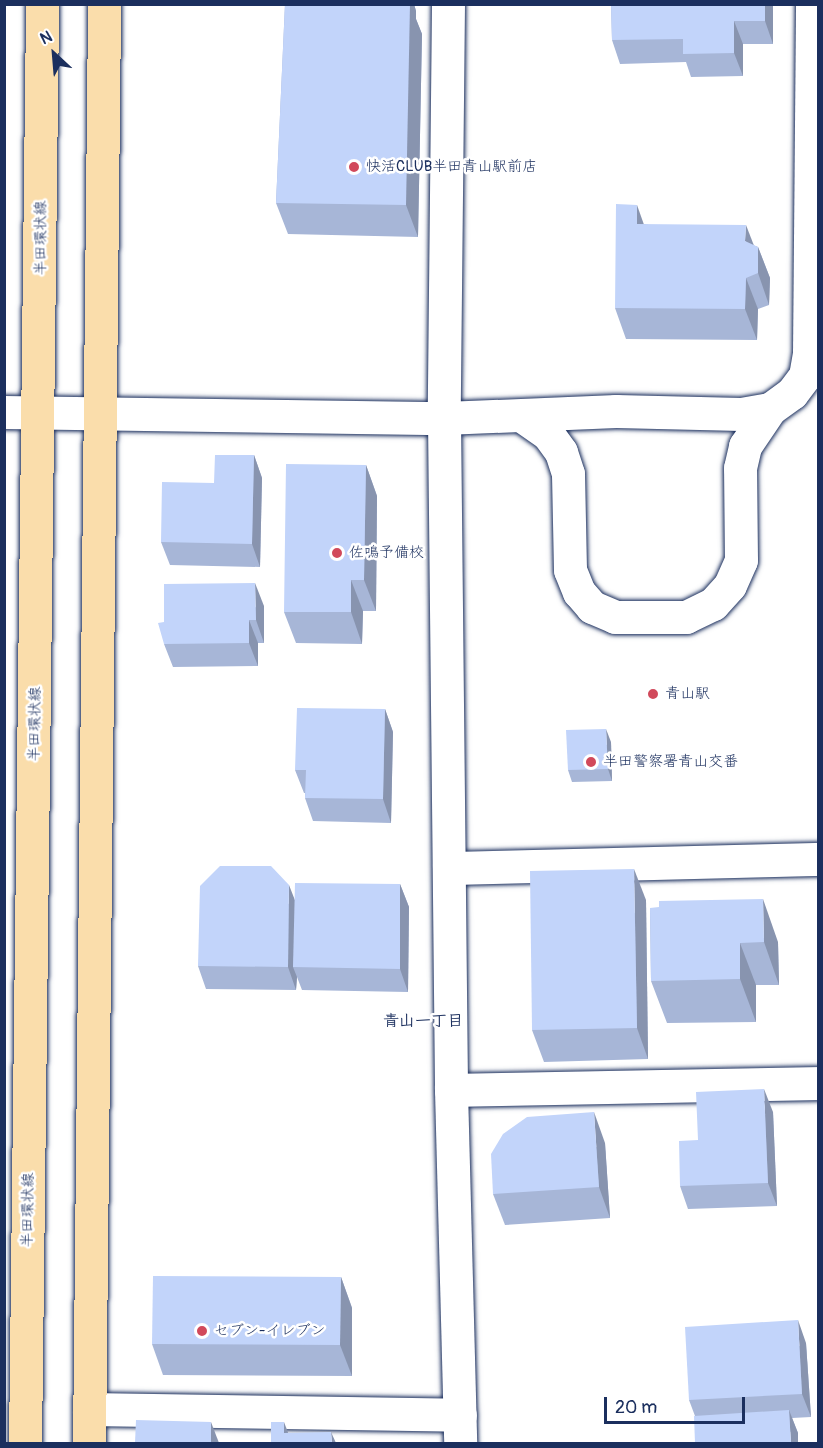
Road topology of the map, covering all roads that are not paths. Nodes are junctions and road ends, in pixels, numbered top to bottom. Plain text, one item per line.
1 (42, 4) edge
2 (104, 4) edge
3 (448, 4) edge
4 (812, 4) edge
5 (770, 409) junction
6 (616, 411) junction
7 (4, 412) edge
8 (39, 413) junction
9 (100, 413) junction
10 (701, 414) junction
11 (444, 418) junction
12 (525, 418) junction
13 (740, 468) junction
14 (568, 474) junction
15 (819, 859) edge
16 (449, 868) junction
17 (819, 1083) edge
18 (450, 1090) junction
19 (89, 1409) junction
20 (15, 1410) edge
21 (460, 1429) edge
22 (25, 1443) edge
23 (89, 1443) edge

1 - 8 main road, 半田環状線
2 - 9 main road
3 - 11 street
4 - 5 street
5 - 10 street
5 - 13 street
6 - 10 street
6 - 12 street
6 - 14 street
7 - 8 street
8 - 9 street
8 - 20 main road, 半田環状線
9 - 11 street
9 - 19 main road
10 - 13 street
11 - 12 street
11 - 16 street
12 - 14 street
13 - 14 street
15 - 16 street
16 - 18 street
17 - 18 street
18 - 21 street
19 - 21 street
19 - 23 main road
20 - 22 main road, 半田環状線

